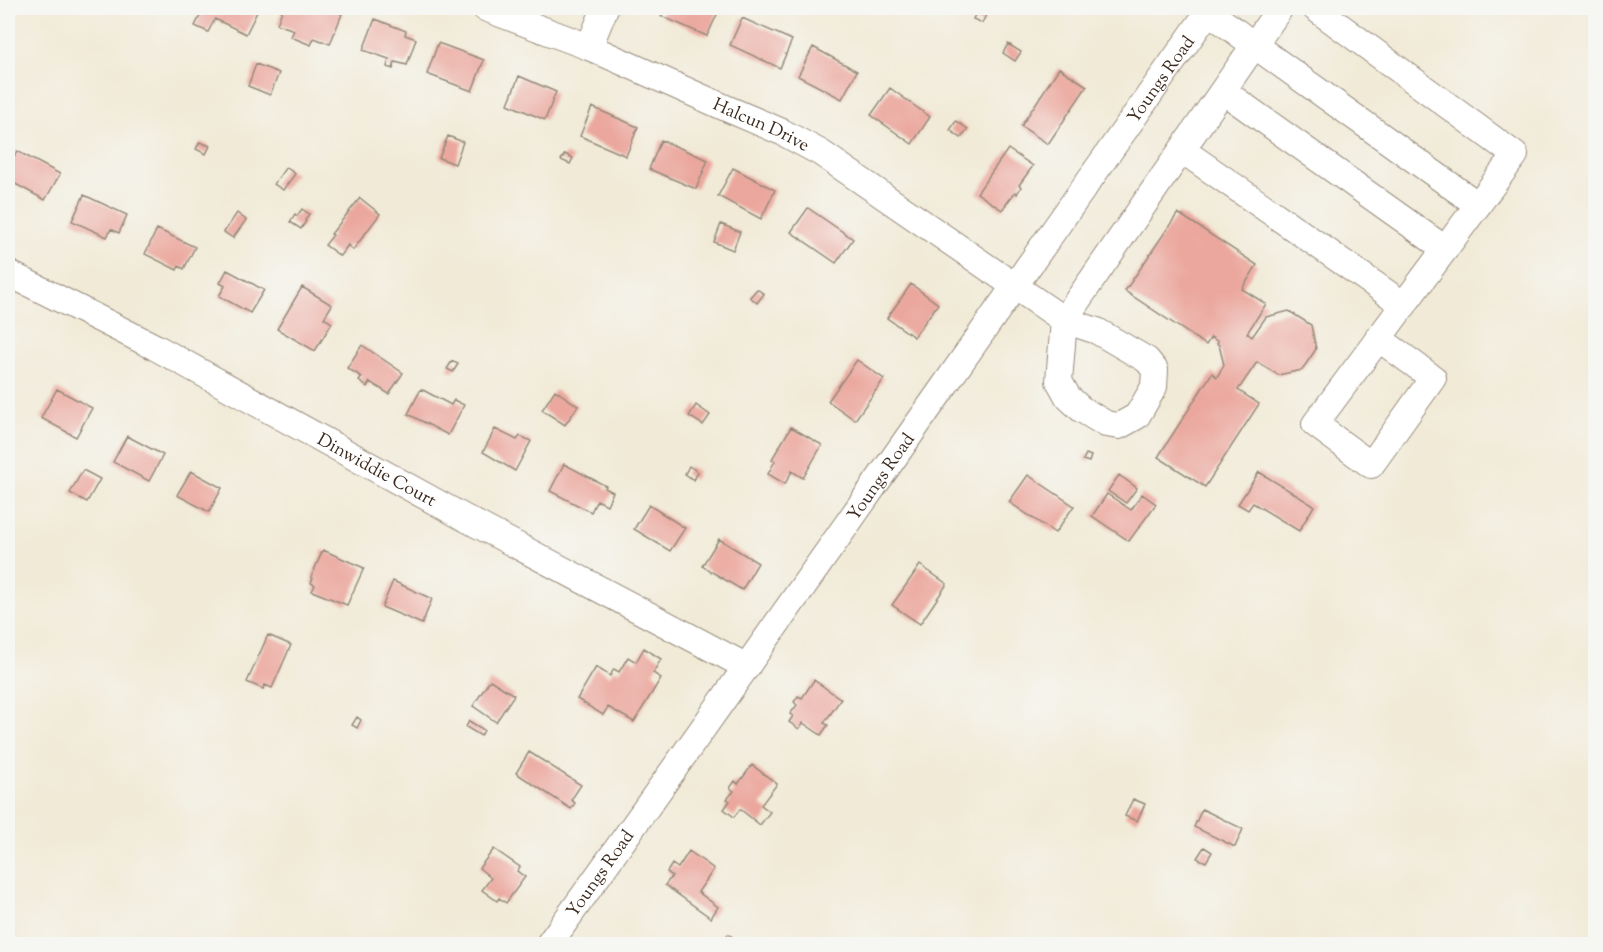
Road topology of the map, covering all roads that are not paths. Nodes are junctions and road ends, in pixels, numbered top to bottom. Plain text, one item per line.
1 (485, 8) edge
2 (605, 8) edge
3 (1280, 8) edge
4 (1315, 8) edge
5 (1210, 9) edge
6 (1254, 45) junction
7 (589, 47) junction
8 (1223, 91) junction
9 (1182, 150) junction
10 (1478, 205) junction
11 (1445, 249) junction
12 (8, 273) edge
13 (1013, 286) junction
14 (1404, 305) junction
15 (1378, 338) junction
16 (747, 667) junction
17 (549, 945) edge

1 - 7 street, Halcun Drive
2 - 7 street
3 - 6 street
4 - 10 street
5 - 6 street
5 - 13 street, Youngs Road
6 - 8 street
6 - 10 street
7 - 13 street, Halcun Drive
8 - 9 street
8 - 11 street
9 - 13 street, Halcun Drive
9 - 14 street
10 - 11 street
11 - 14 street
12 - 16 street, Dinwiddie Court
13 - 16 street, Youngs Road
14 - 15 street
15 - 15 street
16 - 17 street, Youngs Road

